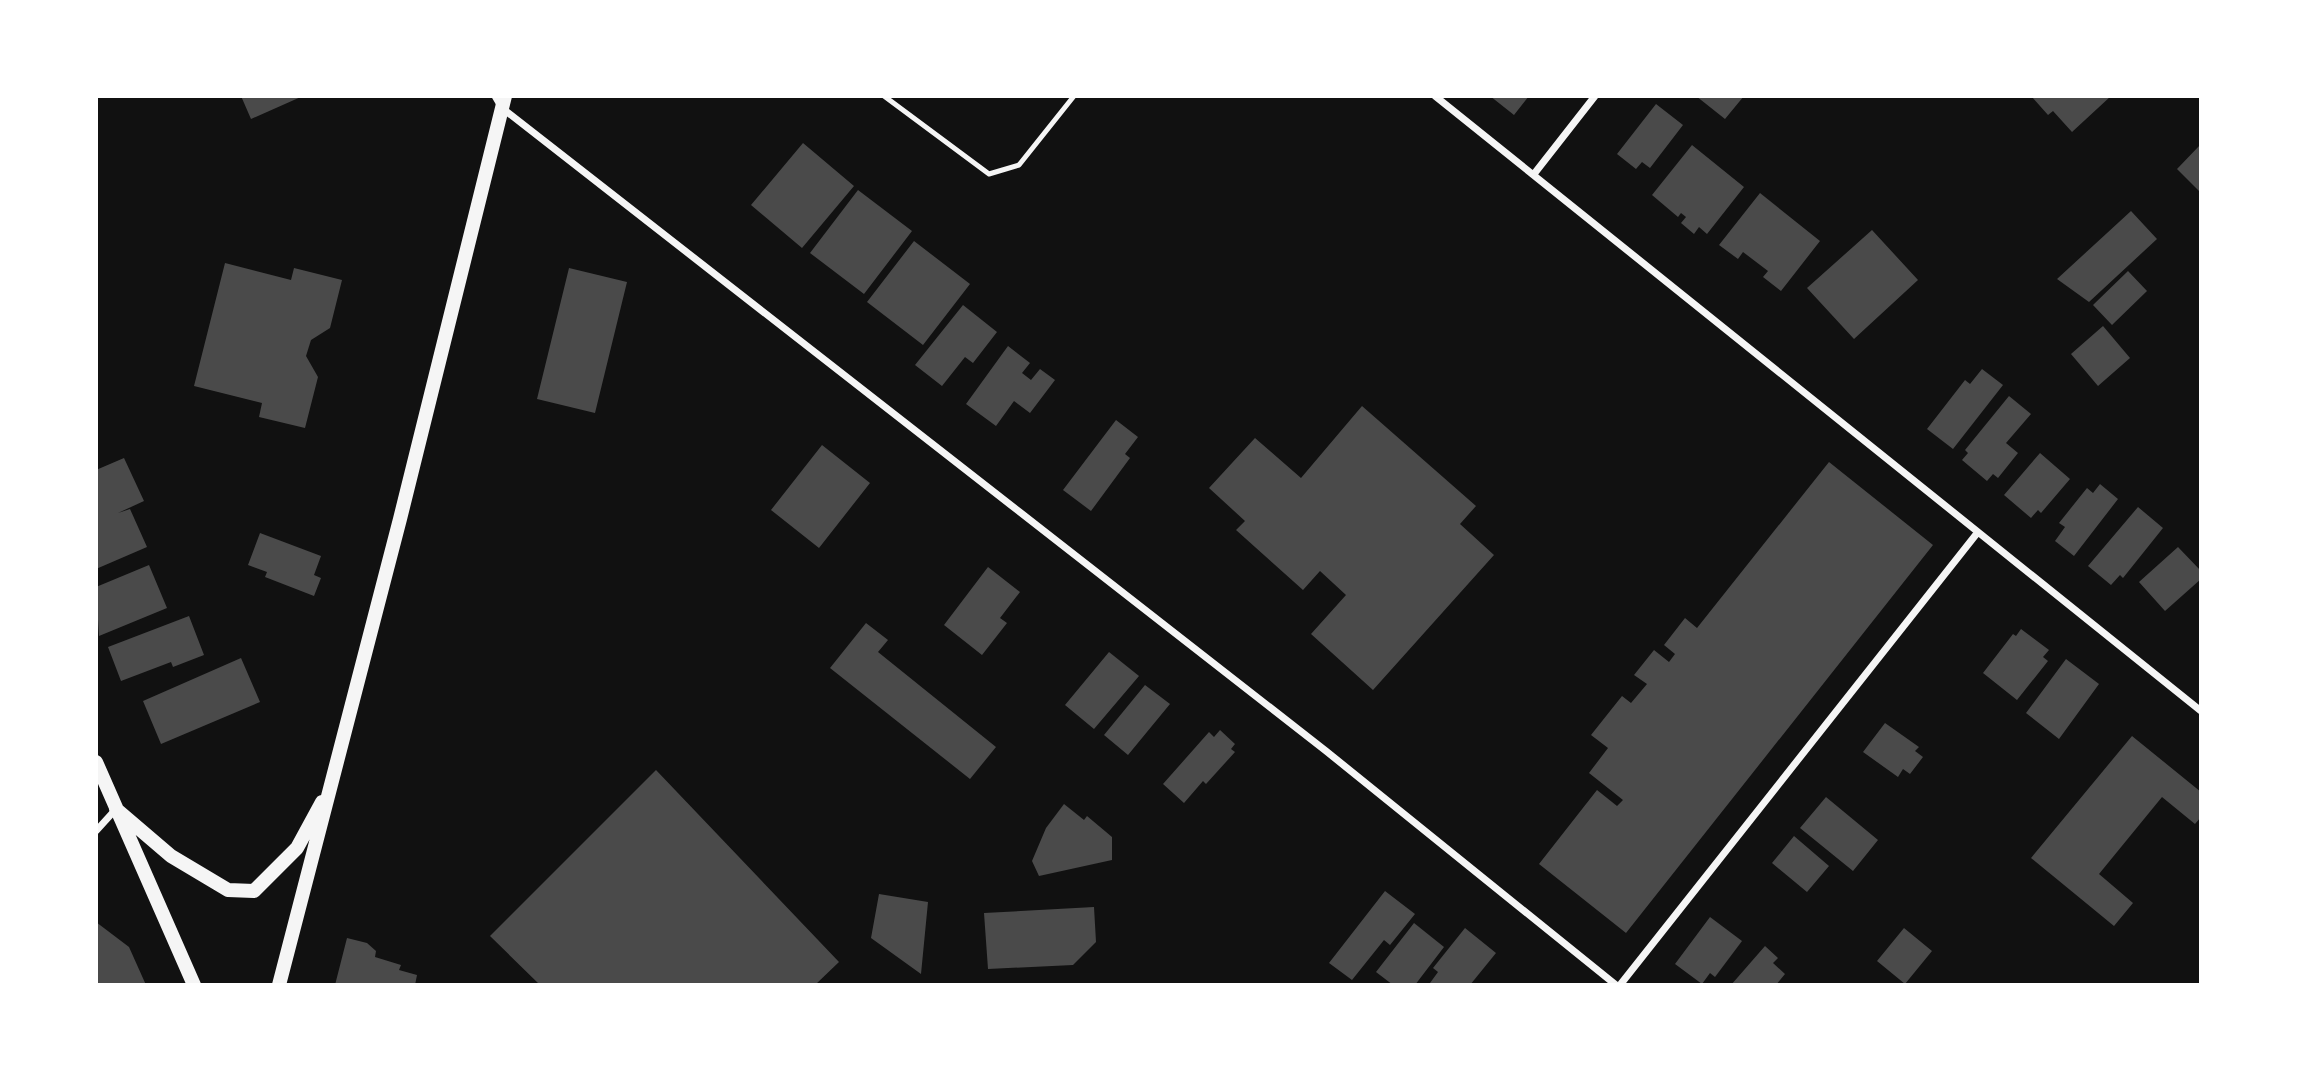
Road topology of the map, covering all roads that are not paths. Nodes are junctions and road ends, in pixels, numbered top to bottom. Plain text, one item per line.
1 (884, 96) edge
2 (1073, 96) edge
3 (1435, 96) edge
4 (1595, 96) edge
5 (501, 100) edge
6 (1534, 174) junction
7 (1979, 532) junction
8 (2201, 710) edge
9 (96, 762) edge
10 (334, 779) junction
11 (116, 808) junction
12 (96, 831) edge
13 (194, 985) edge
14 (279, 985) edge
15 (1618, 985) edge

1 - 2 lane
3 - 6 street
4 - 6 street
5 - 10 main road
5 - 15 street
6 - 7 street
7 - 8 street
7 - 15 street
9 - 11 main road
10 - 11 main road
10 - 14 main road
11 - 12 street
11 - 13 main road

